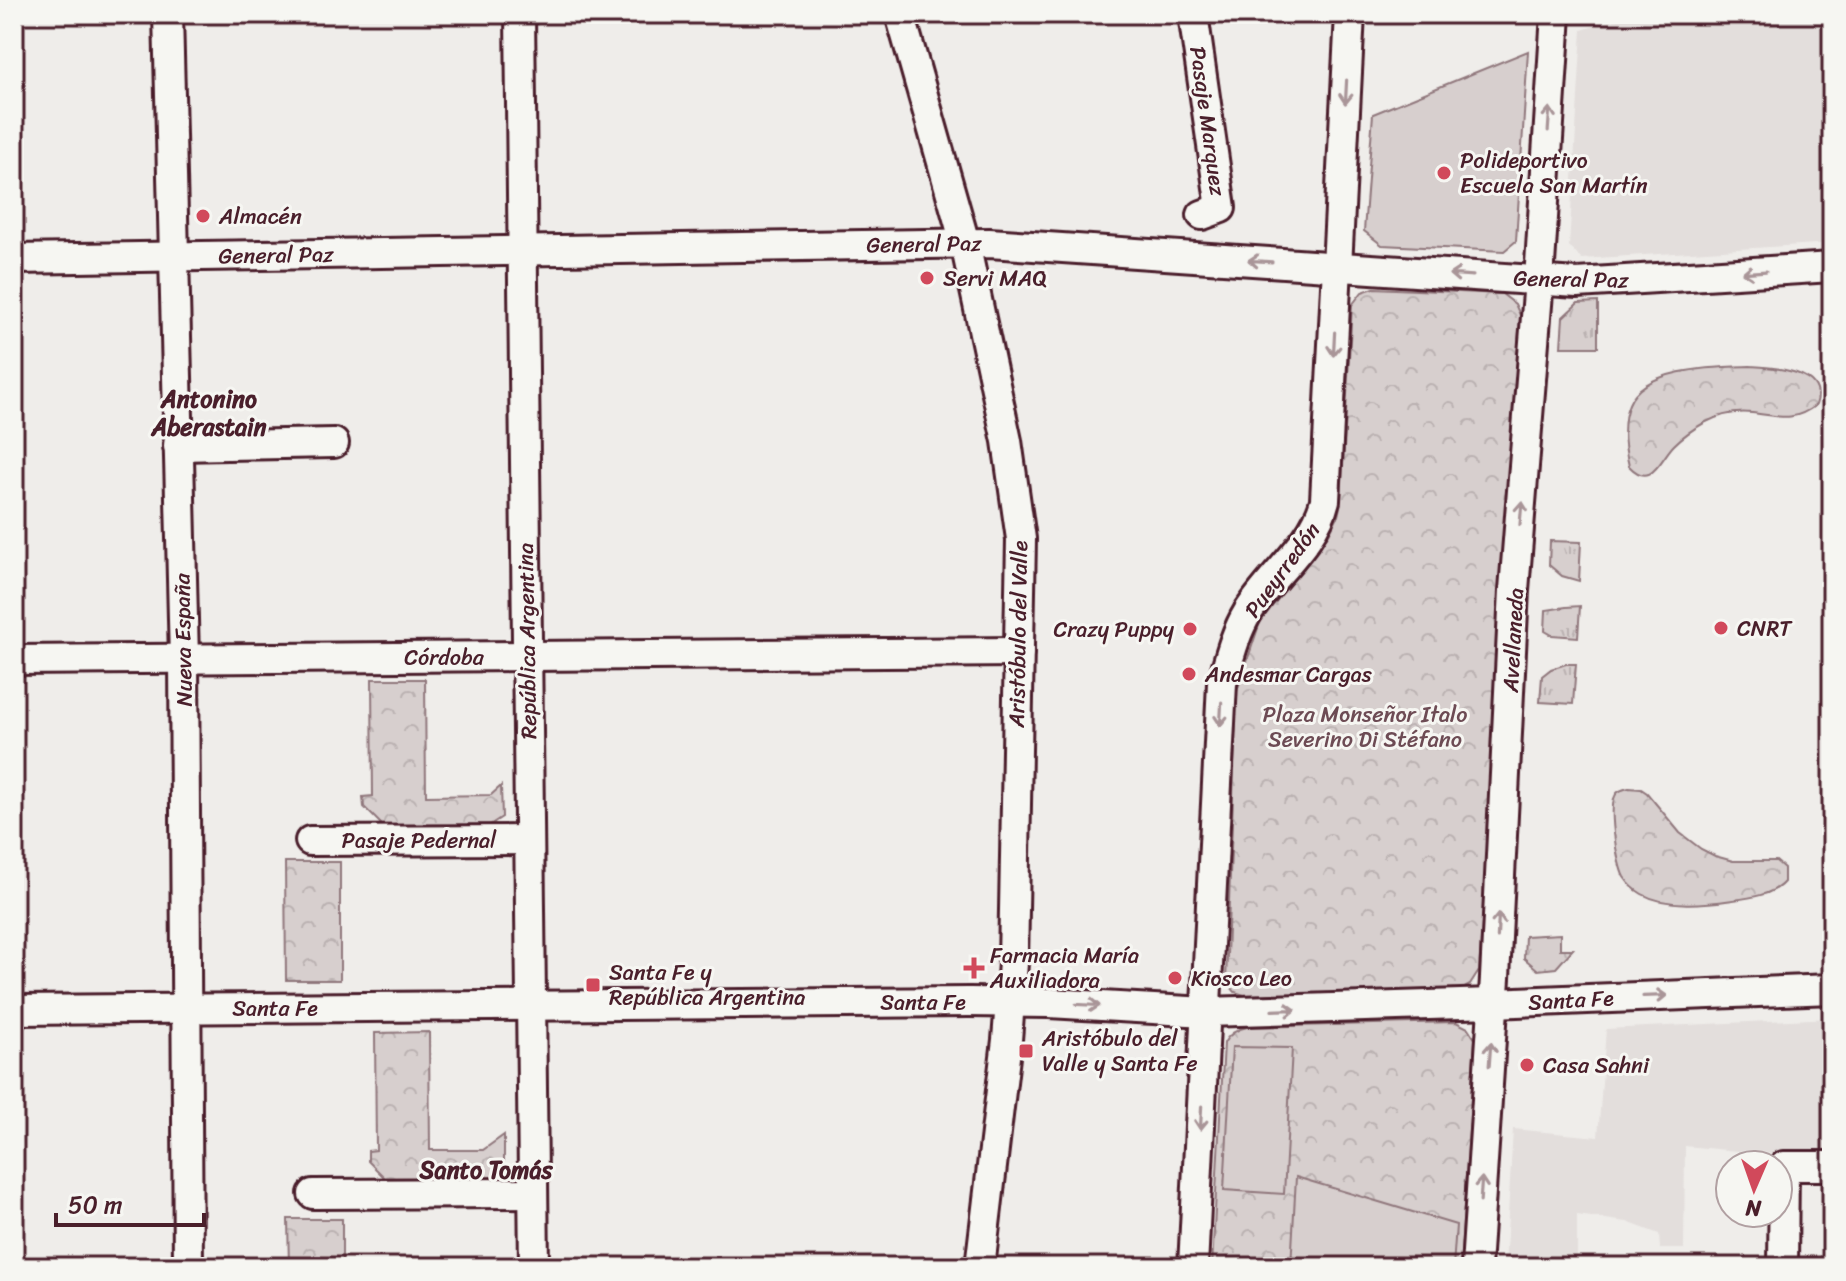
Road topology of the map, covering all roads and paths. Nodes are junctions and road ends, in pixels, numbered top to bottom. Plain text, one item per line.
1 (168, 14) edge
2 (520, 14) edge
3 (900, 14) edge
4 (1193, 14) edge
5 (1350, 14) edge
6 (1556, 14) edge
7 (1202, 215) dead end
8 (965, 243) junction
9 (522, 251) junction
10 (174, 257) junction
11 (14, 259) edge
12 (1338, 266) junction
13 (1832, 267) edge
14 (1539, 280) junction
15 (334, 443) dead end
16 (178, 446) junction
17 (1019, 652) junction
18 (527, 656) junction
19 (184, 659) junction
20 (14, 660) edge
21 (529, 840) junction
22 (310, 841) dead end
23 (1832, 989) edge
24 (1010, 1003) junction
25 (1493, 1003) junction
26 (531, 1006) junction
27 (186, 1008) junction
28 (14, 1010) edge
29 (1206, 1012) junction
30 (1832, 1166) edge
31 (533, 1193) junction
32 (313, 1194) dead end
33 (188, 1267) edge
34 (534, 1267) edge
35 (980, 1267) edge
36 (1193, 1267) edge
37 (1476, 1267) edge
38 (1783, 1267) edge

1 - 10 street, Nueva España
2 - 9 street, República Argentina
3 - 8 street, Aristóbulo del Valle
4 - 7 street, Pasaje Marquez
5 -> 12 street, Pueyrredón
14 -> 6 street, Avellaneda
8 - 9 street, General Paz
12 -> 8 street, General Paz
8 - 17 street, Aristóbulo del Valle
9 - 10 street, General Paz
9 - 18 street, República Argentina
10 - 11 street, General Paz
10 - 16 street, Nueva España
14 -> 12 street, General Paz
12 -> 29 street, Pueyrredón
13 -> 14 street, General Paz
25 -> 14 street, Avellaneda
15 - 16 street
16 - 19 street, Nueva España
17 - 18 street, Córdoba
17 - 24 street, Aristóbulo del Valle
18 - 19 street, Córdoba
18 - 21 street, República Argentina
19 - 20 street, Córdoba
19 - 27 street, Nueva España
21 - 22 street, Pasaje Pedernal
21 - 26 street, República Argentina
25 -> 23 street, Santa Fe
24 - 26 street, Santa Fe
24 -> 29 street, Santa Fe
24 - 35 street, Aristóbulo del Valle
29 -> 25 street, Santa Fe
37 -> 25 street, Avellaneda
26 - 27 street, Santa Fe
26 - 31 street, República Argentina
27 - 28 street, Santa Fe
27 - 33 street, Nueva España
29 -> 36 street, Pueyrredón
30 - 38 street
31 - 32 street
31 - 34 street, República Argentina

